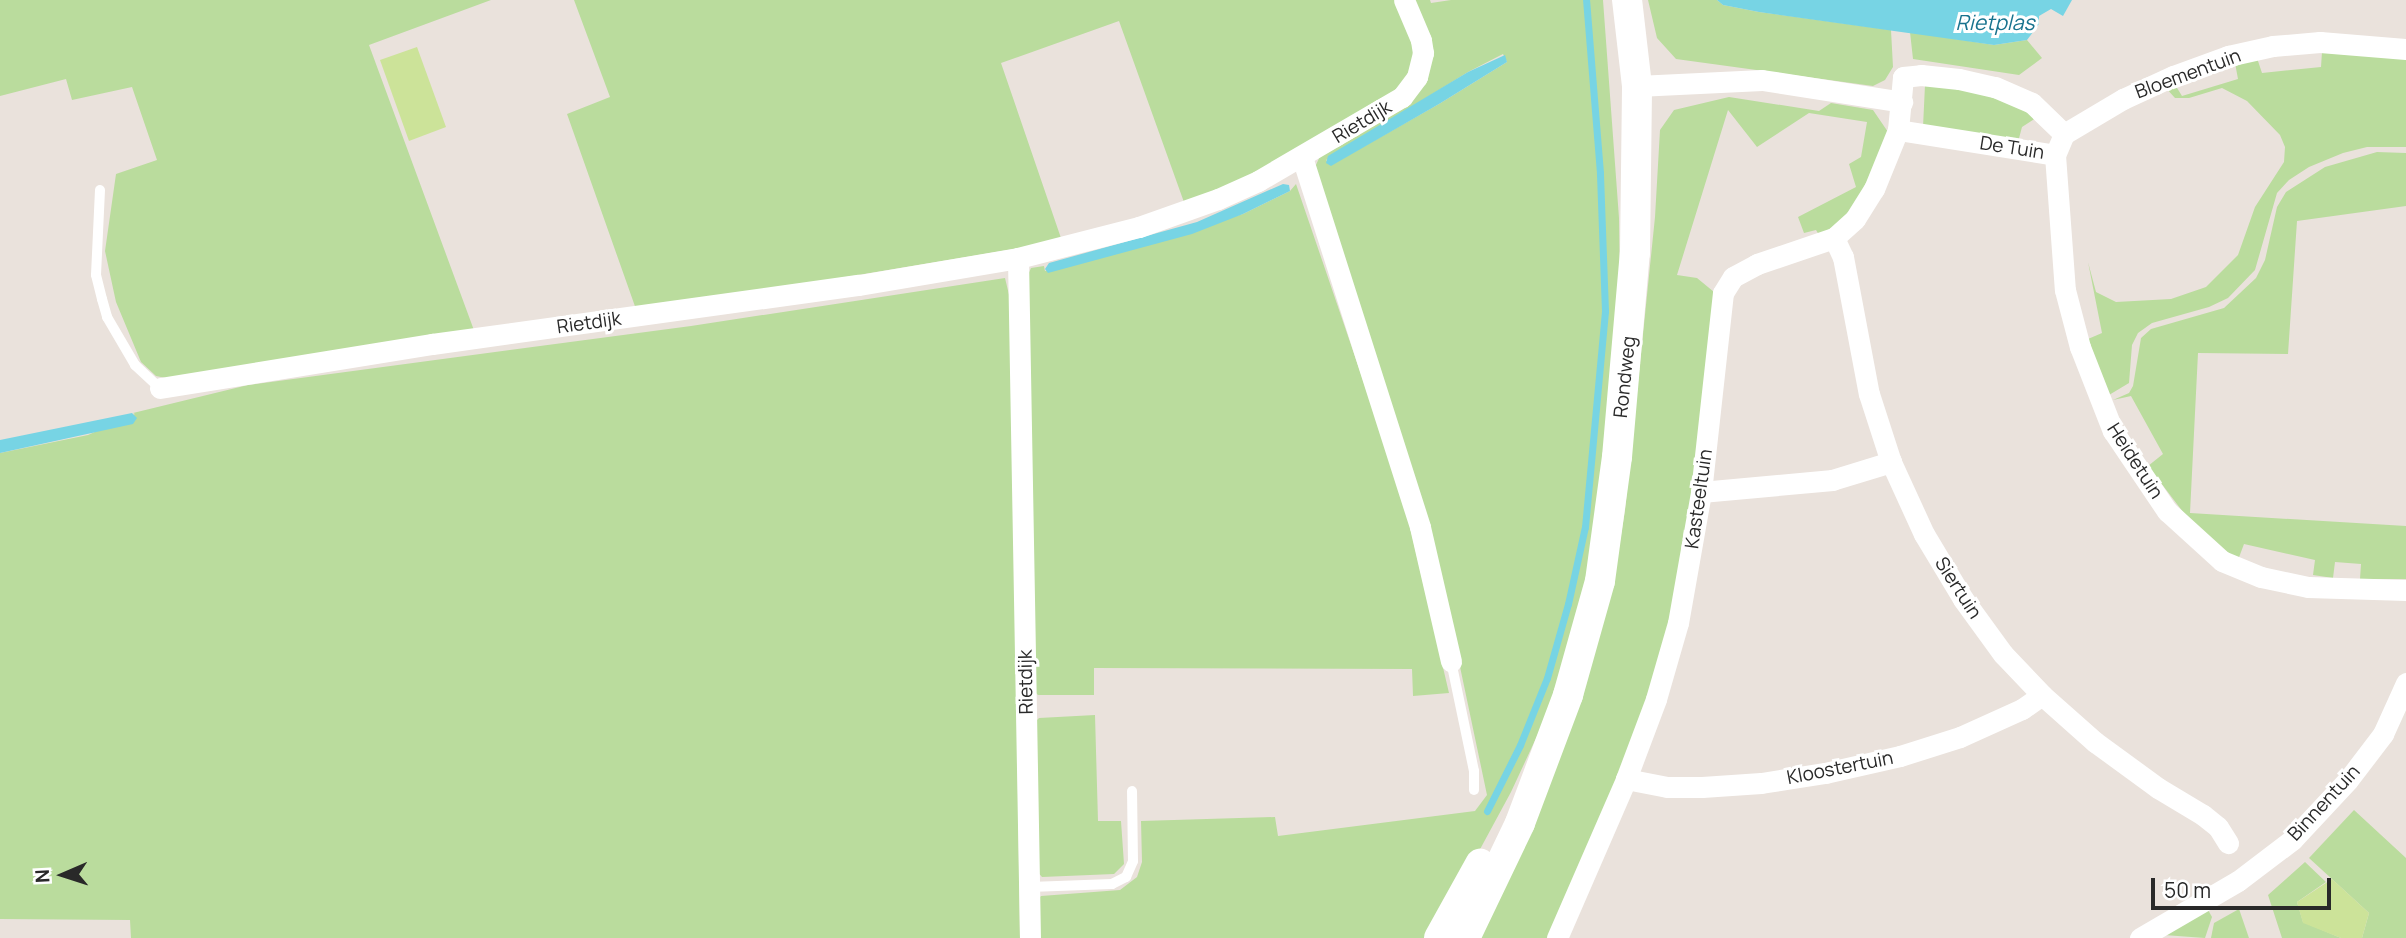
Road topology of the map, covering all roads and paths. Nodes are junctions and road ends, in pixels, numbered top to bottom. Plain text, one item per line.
1 (1404, 0) edge
2 (1627, 0) edge
3 (2406, 50) edge
4 (1637, 86) junction
5 (1902, 102) junction
6 (1898, 130) junction
7 (2064, 134) junction
8 (2055, 155) junction
9 (1302, 157) junction
10 (100, 190) dead end
11 (1834, 238) junction
12 (1018, 258) junction
13 (160, 388) joint
14 (1891, 462) junction
15 (1701, 492) junction
16 (2406, 590) edge
17 (1451, 661) joint
18 (2406, 683) edge
19 (2042, 695) junction
20 (1548, 745) junction
21 (1626, 779) junction
22 (1474, 789) dead end
23 (1132, 791) dead end
24 (2228, 843) dead end
25 (1030, 887) junction
26 (1030, 938) edge
27 (1439, 938) edge
28 (1465, 938) edge
29 (1557, 938) edge
30 (2140, 938) edge

1 - 9 street, Rietdijk
2 - 4 main road, Rondweg
3 - 7 street, Bloementuin
4 - 5 street
4 - 20 main road, Rondweg
5 - 6 street, De Tuin
5 - 7 street, De Tuin
6 - 8 street, De Tuin
6 - 11 street, Kasteeltuin
7 - 8 street, De Tuin
8 - 16 street, Heidetuin
9 - 12 street, Rietdijk
9 - 17 street
10 - 13 lane
11 - 14 street, Siertuin
11 - 15 street, Kasteeltuin
12 - 13 street, Rietdijk
12 - 25 street, Rietdijk
14 - 15 street
14 - 19 street, Siertuin
15 - 21 street, Kasteeltuin
17 - 22 lane
18 - 30 street, Binnentuin
19 - 21 street, Kloostertuin
19 - 24 street, Siertuin
20 - 27 main road, Rondweg
20 - 28 main road, Rondweg
21 - 29 street, Kasteeltuin
23 - 25 lane
25 - 26 street, Rietdijk

